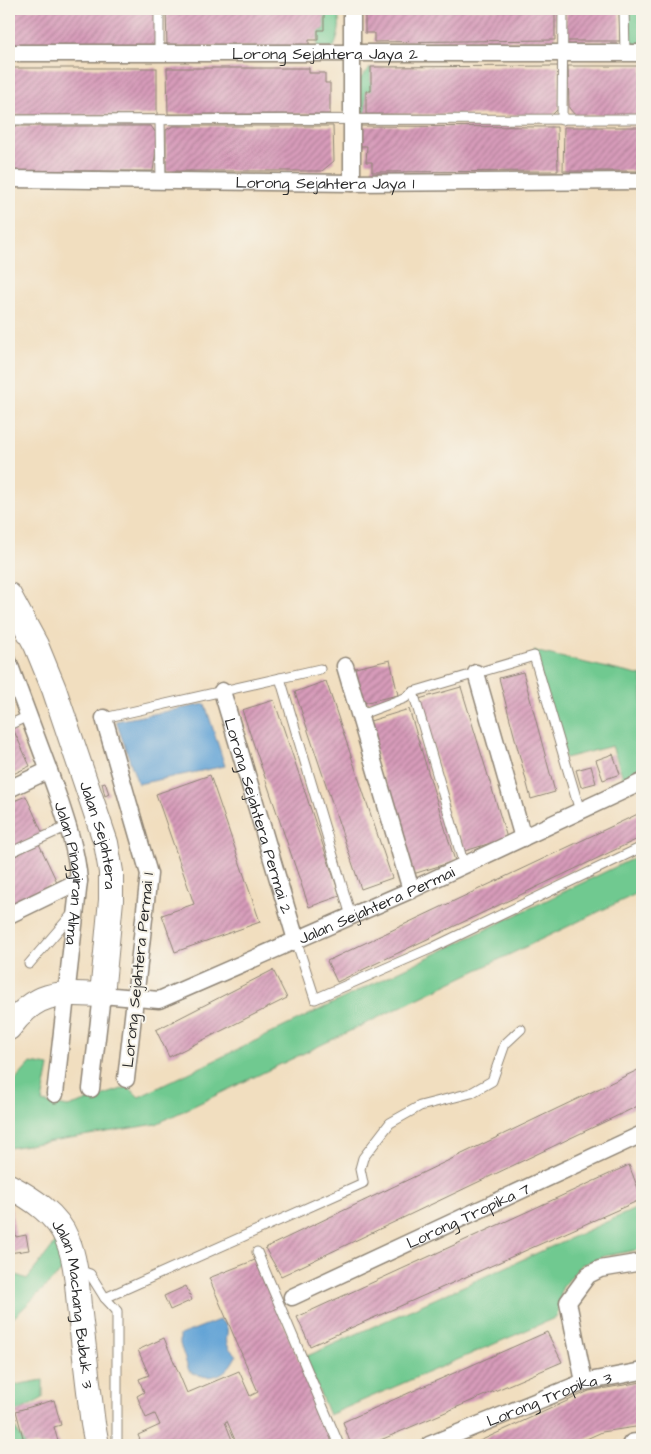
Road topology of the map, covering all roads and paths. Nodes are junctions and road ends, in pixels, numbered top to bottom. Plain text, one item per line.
1 (159, 9) edge
2 (352, 9) edge
3 (563, 9) edge
4 (624, 9) edge
5 (9, 52) edge
6 (625, 52) junction
7 (160, 53) junction
8 (352, 53) junction
9 (562, 53) junction
10 (642, 53) edge
11 (9, 120) edge
12 (160, 120) junction
13 (352, 120) junction
14 (562, 120) junction
15 (642, 120) edge
16 (9, 179) edge
17 (642, 181) edge
18 (161, 182) junction
19 (352, 183) junction
20 (9, 595) edge
21 (9, 663) edge
22 (345, 666) dead end
23 (320, 669) dead end
24 (476, 673) junction
25 (280, 678) junction
26 (222, 691) junction
27 (413, 692) junction
28 (359, 715) junction
29 (28, 716) junction
30 (104, 718) joint
31 (9, 725) edge
32 (49, 770) junction
33 (642, 782) edge
34 (9, 789) edge
35 (580, 811) junction
36 (68, 826) junction
37 (523, 838) junction
38 (642, 847) edge
39 (9, 853) edge
40 (464, 865) junction
41 (79, 881) junction
42 (411, 890) junction
43 (76, 910) junction
44 (9, 915) edge
45 (351, 916) junction
46 (296, 940) junction
47 (29, 964) dead end
48 (66, 993) junction
49 (102, 995) junction
50 (135, 998) junction
51 (9, 1028) edge
52 (520, 1029) dead end
53 (126, 1079) dead end
54 (91, 1089) dead end
55 (55, 1094) dead end
56 (642, 1134) edge
57 (9, 1186) edge
58 (257, 1252) dead end
59 (642, 1262) edge
60 (75, 1269) junction
61 (292, 1297) dead end
62 (104, 1298) junction
63 (642, 1371) edge
64 (584, 1382) junction
65 (642, 1444) edge
66 (97, 1445) edge
67 (117, 1445) edge
68 (339, 1445) edge
69 (429, 1445) edge
70 (633, 1445) edge

1 - 7 lane
2 - 8 street
3 - 9 lane
4 - 6 lane
5 - 7 street, Lorong Sejahtera Jaya 2
6 - 9 street, Lorong Sejahtera Jaya 2
6 - 10 street, Lorong Sejahtera Jaya 2
7 - 8 street, Lorong Sejahtera Jaya 2
8 - 9 street, Lorong Sejahtera Jaya 2
8 - 13 street
9 - 14 lane
11 - 12 lane
12 - 13 lane
12 - 18 lane
13 - 14 lane
13 - 19 street
14 - 15 lane
16 - 18 street, Lorong Sejahtera Jaya 1
17 - 19 street, Lorong Sejahtera Jaya 1
18 - 19 street, Lorong Sejahtera Jaya 1
20 - 49 main road, Jalan Sejahtera
21 - 29 street, Jalan Pinggiran Alma
22 - 28 street
23 - 25 lane
24 - 27 lane
24 - 35 lane
24 - 37 street
25 - 26 lane
25 - 45 lane
26 - 30 lane
26 - 46 street, Lorong Sejahtera Permai 2
27 - 28 lane
27 - 40 lane
28 - 42 street
29 - 31 lane
29 - 32 street, Jalan Pinggiran Alma
30 - 50 street, Lorong Sejahtera Permai 1
32 - 34 street
32 - 36 street, Jalan Pinggiran Alma
33 - 35 street, Jalan Sejahtera Permai
35 - 37 street, Jalan Sejahtera Permai
36 - 39 lane
36 - 41 street, Jalan Pinggiran Alma
37 - 40 street, Jalan Sejahtera Permai
38 - 46 lane
40 - 42 street, Jalan Sejahtera Permai
41 - 43 street, Jalan Pinggiran Alma
41 - 44 street
42 - 45 street, Jalan Sejahtera Permai
43 - 47 lane
43 - 48 street, Jalan Pinggiran Alma
45 - 46 street, Jalan Sejahtera Permai
46 - 50 street, Jalan Sejahtera Permai
48 - 49 main road
48 - 51 main road
48 - 55 street, Jalan Pinggiran Alma
49 - 50 street, Jalan Sejahtera Permai
49 - 54 street, Jalan Sejahtera
50 - 53 street, Lorong Sejahtera Permai 1
52 - 62 lane
56 - 61 street, Lorong Tropika 7
57 - 60 main road, Jalan Machang Bubuk 3
58 - 68 lane
59 - 64 street
60 - 62 lane
60 - 66 main road, Jalan Machang Bubuk 3
62 - 67 lane
63 - 64 street, Lorong Tropika 3
64 - 69 street, Lorong Tropika 3
65 - 70 street

